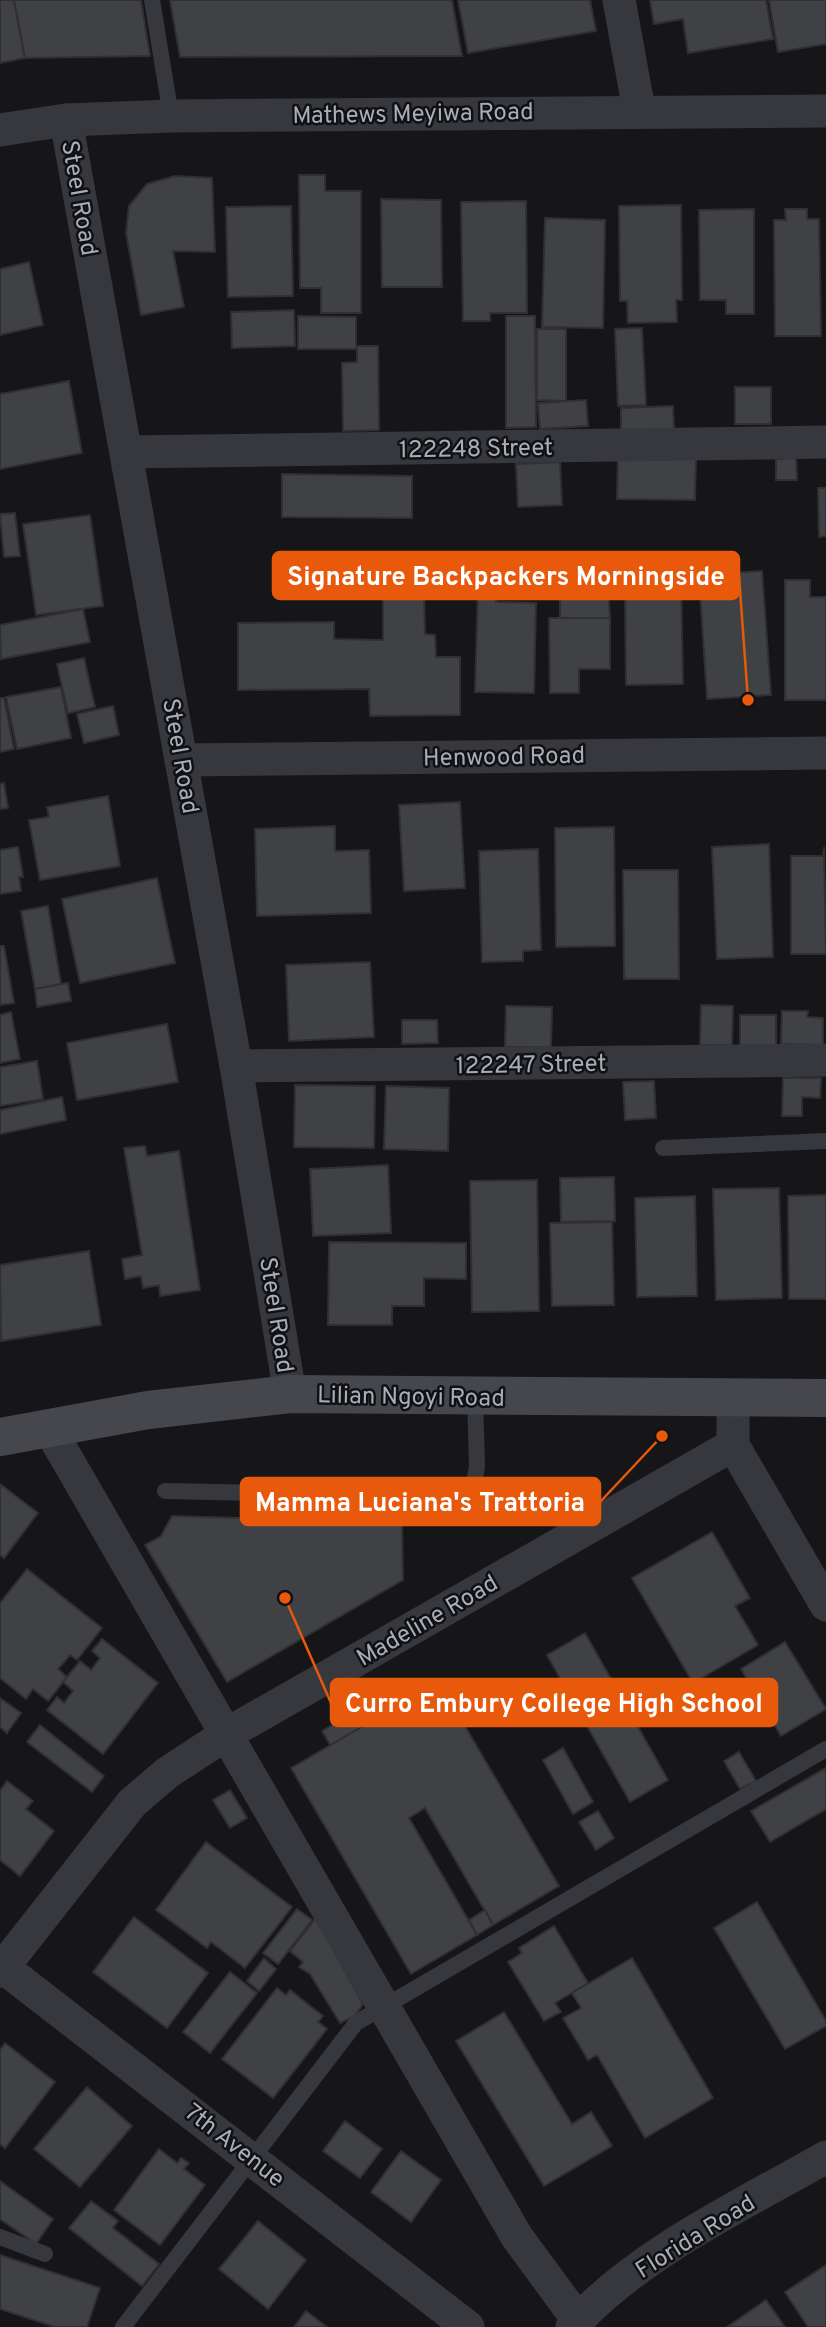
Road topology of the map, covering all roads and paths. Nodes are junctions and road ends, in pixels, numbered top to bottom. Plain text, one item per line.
1 (152, 0) edge
2 (619, 0) edge
3 (639, 110) junction
4 (826, 111) edge
5 (171, 116) junction
6 (66, 120) junction
7 (0, 130) edge
8 (826, 442) edge
9 (126, 452) junction
10 (826, 753) edge
11 (181, 760) junction
12 (826, 1060) edge
13 (236, 1066) junction
14 (826, 1142) edge
15 (663, 1148) dead end
16 (290, 1394) junction
17 (475, 1396) junction
18 (826, 1398) edge
19 (733, 1399) junction
20 (16, 1438) edge
21 (733, 1445) junction
22 (165, 1492) dead end
23 (826, 1605) edge
24 (225, 1735) junction
25 (826, 1749) edge
26 (1, 1967) edge
27 (382, 2007) junction
28 (251, 2157) junction
29 (826, 2157) edge
30 (0, 2237) edge
31 (45, 2254) dead end
32 (575, 2323) edge
33 (123, 2327) edge
34 (468, 2327) edge

1 - 5 lane
2 - 3 street
3 - 4 street, Mathews Meyiwa Road
3 - 5 street, Mathews Meyiwa Road
5 - 6 street, Mathews Meyiwa Road
6 - 7 street, Mathews Meyiwa Road
6 - 9 street, Steel Road
8 - 9 street, 122248 Street
9 - 11 street, Steel Road
10 - 11 street, Henwood Road
11 - 13 street, Steel Road
12 - 13 street, 122247 Street
13 - 16 street, Steel Road
14 - 15 lane
16 - 17 street, Lilian Ngoyi Road
16 - 20 street, Lilian Ngoyi Road
17 - 19 street, Lilian Ngoyi Road
17 - 22 lane
18 - 19 street, Lilian Ngoyi Road
19 - 21 street
20 - 24 street
21 - 23 street
21 - 24 street, Madeline Road
24 - 26 street, Madeline Road
24 - 27 street
25 - 27 lane
26 - 28 street, 7th Avenue
27 - 28 lane
27 - 32 street
28 - 33 lane
28 - 34 street, 7th Avenue
29 - 32 street, Florida Road
30 - 31 lane

